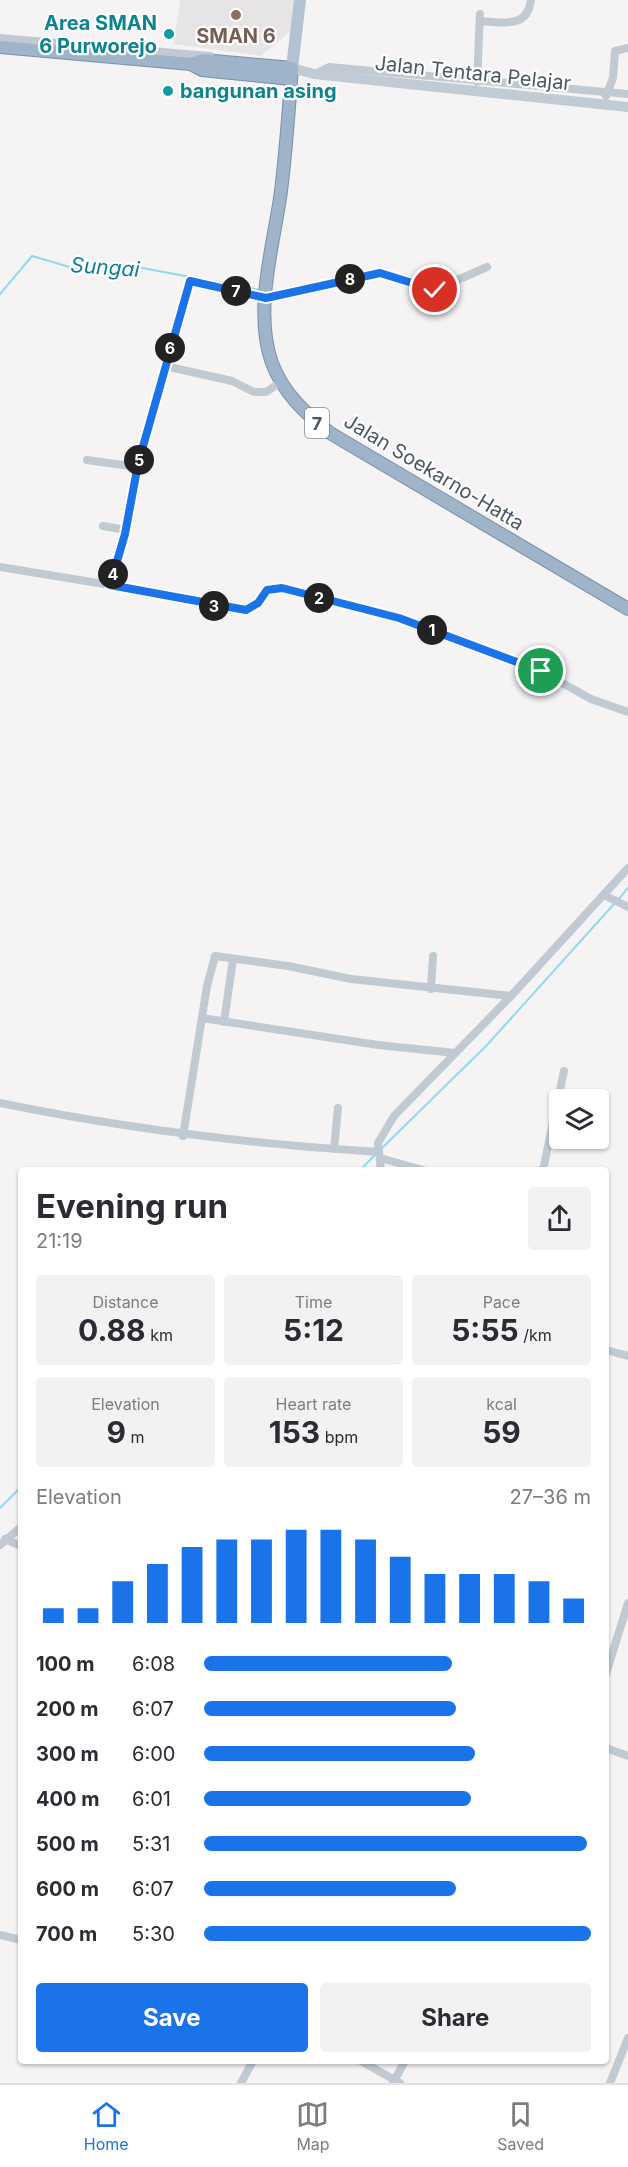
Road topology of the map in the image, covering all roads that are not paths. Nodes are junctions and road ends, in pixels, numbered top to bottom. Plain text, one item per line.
1 (300, 0) edge
2 (531, 0) edge
3 (0, 38) edge
4 (0, 46) edge
5 (628, 48) edge
6 (191, 64) junction
7 (245, 64) junction
8 (292, 74) junction
9 (477, 84) junction
10 (608, 92) junction
11 (628, 94) edge
12 (600, 104) junction
13 (628, 107) edge
14 (487, 267) dead end
15 (266, 298) junction
16 (165, 366) junction
17 (281, 382) junction
18 (87, 460) dead end
19 (137, 467) junction
20 (103, 526) dead end
21 (126, 530) junction
22 (0, 567) edge
23 (110, 585) junction
24 (628, 609) edge
25 (628, 712) edge
26 (628, 868) edge
27 (604, 895) junction
28 (628, 908) edge
29 (433, 956) dead end
30 (233, 959) junction
31 (431, 989) junction
32 (511, 996) junction
33 (201, 1018) junction
34 (225, 1022) junction
35 (456, 1053) junction
36 (564, 1071) dead end
37 (0, 1103) edge
38 (338, 1108) dead end
39 (183, 1136) junction
40 (334, 1149) junction
41 (379, 1155) junction
42 (381, 1167) edge
43 (414, 1167) edge
44 (544, 1167) edge
45 (609, 1351) edge
46 (628, 1356) edge
47 (18, 1530) edge
48 (3, 1542) edge
49 (18, 1545) edge
50 (628, 1603) edge
51 (627, 1613) edge
52 (609, 1665) edge
53 (609, 1749) edge
54 (628, 1756) edge
55 (0, 1935) edge
56 (18, 1939) edge
57 (628, 2038) edge
58 (251, 2064) edge
59 (366, 2064) edge
60 (404, 2064) edge
61 (396, 2082) edge
62 (241, 2083) edge
63 (610, 2083) edge

1 - 8 main road
2 - 9 street
3 - 7 street
4 - 6 highway
5 - 10 street
6 - 7 highway
6 - 8 highway
7 - 8 highway
8 - 9 main road, Jalan Tentara Pelajar
8 - 15 highway, Jalan Soekarno-Hatta / 7
9 - 10 street
9 - 12 main road, Jalan Tentara Pelajar
10 - 11 street
10 - 12 street
12 - 13 main road, Jalan Tentara Pelajar
14 - 15 street
15 - 16 street
15 - 17 highway, Jalan Soekarno-Hatta / 7
16 - 17 street
16 - 19 street
17 - 24 highway, Jalan Soekarno-Hatta / 7
18 - 19 street
19 - 21 street
20 - 21 street
21 - 23 street
22 - 23 street
23 - 25 street
26 - 27 street
27 - 28 street
27 - 32 street
29 - 31 street
30 - 31 street
30 - 33 street
30 - 34 street
31 - 32 street
32 - 35 street
33 - 34 street
33 - 39 street
34 - 35 street
35 - 41 street
36 - 44 street
37 - 39 street
38 - 40 street
39 - 40 street
40 - 41 street
41 - 42 street
41 - 43 street
45 - 46 street
47 - 48 street
48 - 49 street
50 - 51 street
51 - 52 street
53 - 54 street
55 - 56 street
57 - 63 street
58 - 62 street
59 - 61 street
60 - 61 street

